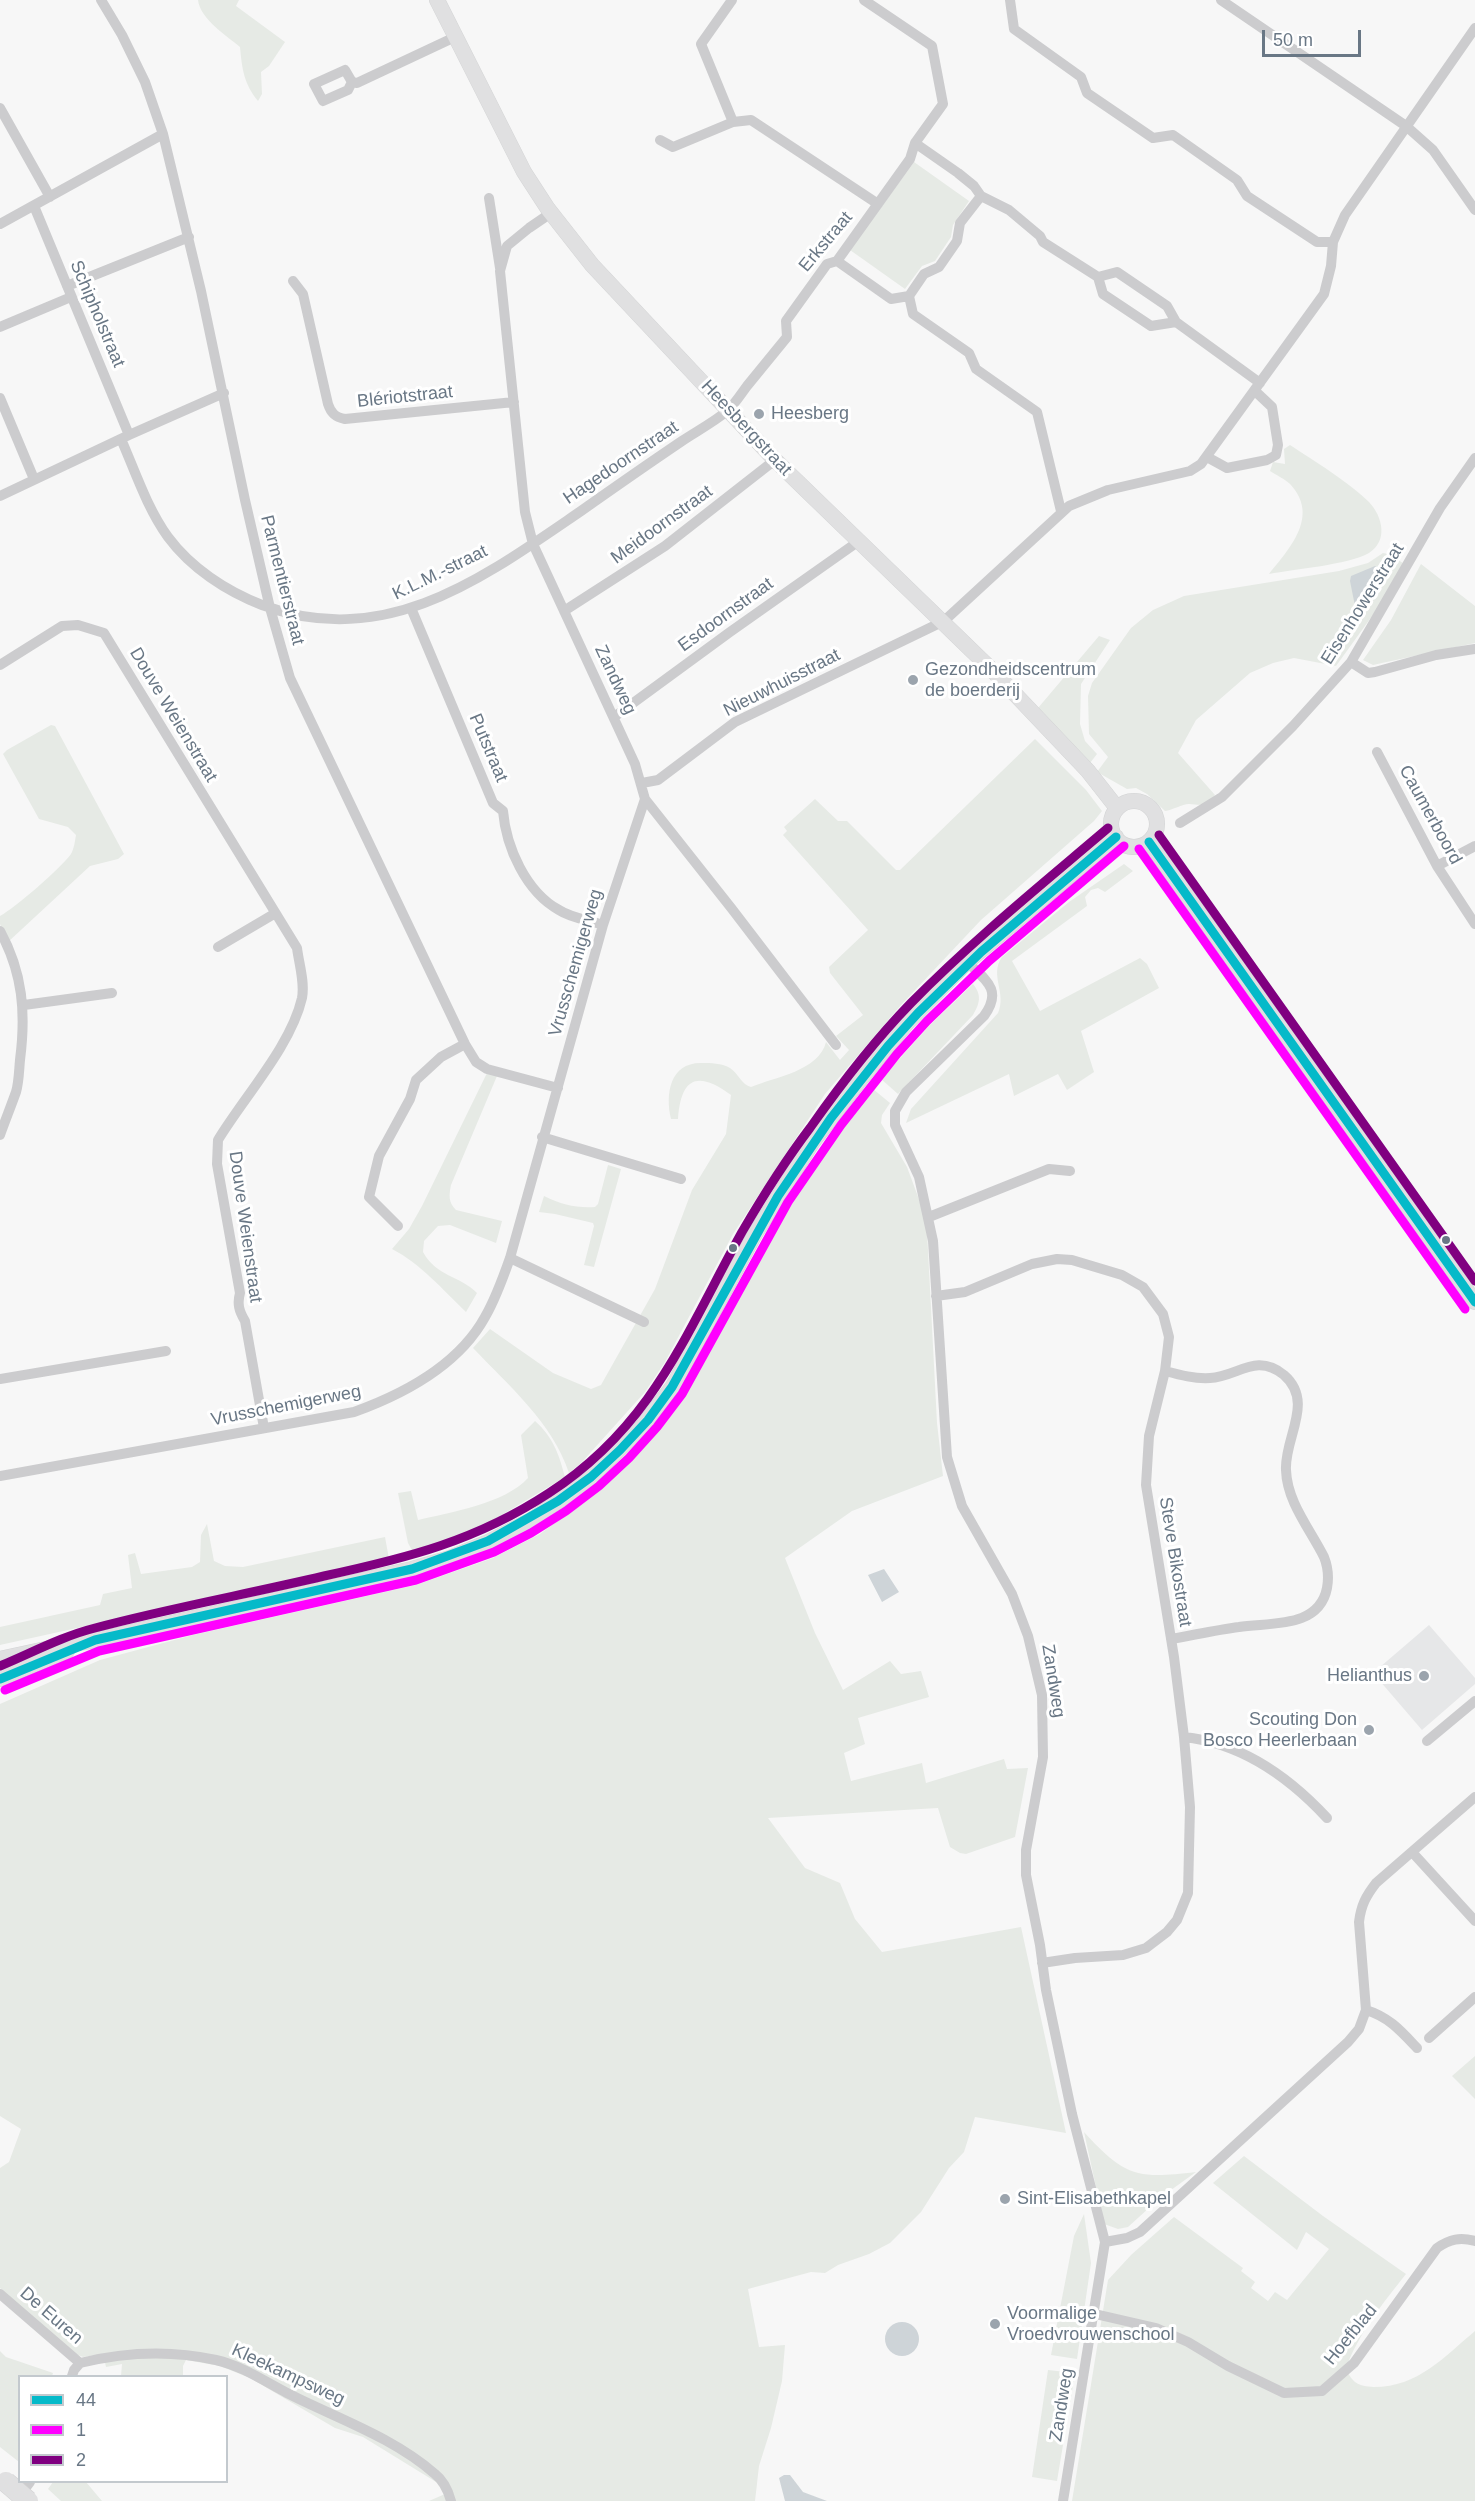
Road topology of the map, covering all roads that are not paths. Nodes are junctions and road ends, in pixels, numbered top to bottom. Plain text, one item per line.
1 (101, 0) edge
2 (437, 0) edge
3 (732, 0) edge
4 (864, 0) edge
5 (1221, 0) edge
6 (1011, 4) edge
7 (1475, 28) edge
8 (455, 37) junction
9 (352, 82) dead end
10 (0, 108) edge
11 (733, 122) junction
12 (1406, 126) junction
13 (163, 134) junction
14 (660, 140) dead end
15 (915, 143) junction
16 (981, 196) junction
17 (50, 197) junction
18 (489, 198) dead end
19 (878, 204) junction
20 (34, 206) junction
21 (1475, 210) edge
22 (551, 213) junction
23 (0, 224) edge
24 (189, 237) junction
25 (1333, 242) junction
26 (837, 261) junction
27 (500, 271) junction
28 (1098, 277) junction
29 (293, 280) dead end
30 (69, 292) junction
31 (909, 296) junction
32 (1176, 322) junction
33 (0, 327) edge
34 (1257, 387) junction
35 (224, 393) junction
36 (0, 398) edge
37 (514, 402) junction
38 (728, 410) junction
39 (125, 437) junction
40 (1207, 457) junction
41 (1475, 458) edge
42 (775, 460) junction
43 (34, 479) junction
44 (0, 496) edge
45 (1061, 512) junction
46 (859, 541) junction
47 (533, 544) junction
48 (270, 608) junction
49 (411, 608) junction
50 (564, 611) junction
51 (944, 621) junction
52 (1475, 649) edge
53 (1351, 662) junction
54 (0, 665) edge
55 (614, 717) junction
56 (1377, 752) dead end
57 (642, 783) junction
58 (645, 799) junction
59 (1117, 808) junction
60 (1180, 824) dead end
61 (1116, 837) junction
62 (1149, 842) junction
63 (1475, 846) edge
64 (1437, 866) junction
65 (274, 914) junction
66 (1475, 924) edge
67 (603, 925) junction
68 (0, 931) edge
69 (218, 947) dead end
70 (967, 962) junction
71 (112, 993) dead end
72 (24, 1005) junction
73 (465, 1044) junction
74 (836, 1045) dead end
75 (558, 1088) junction
76 (0, 1135) edge
77 (542, 1137) junction
78 (1070, 1171) dead end
79 (681, 1179) dead end
80 (929, 1217) junction
81 (398, 1226) dead end
82 (510, 1258) junction
83 (936, 1296) junction
84 (1474, 1298) edge
85 (644, 1322) dead end
86 (166, 1351) dead end
87 (1165, 1371) junction
88 (0, 1379) edge
89 (264, 1428) junction
90 (0, 1476) edge
91 (1172, 1639) junction
92 (95, 1640) junction
93 (0, 1659) edge
94 (0, 1679) edge
95 (1475, 1701) edge
96 (1185, 1737) junction
97 (1427, 1741) dead end
98 (1475, 1797) edge
99 (1327, 1818) dead end
100 (1412, 1852) junction
101 (1475, 1921) edge
102 (1042, 1963) junction
103 (1475, 1997) edge
104 (1366, 2010) junction
105 (1429, 2038) dead end
106 (1417, 2048) dead end
107 (1475, 2241) edge
108 (1105, 2242) junction
109 (0, 2294) edge
110 (1095, 2314) junction
111 (80, 2363) junction
112 (72, 2375) edge
113 (6, 2482) dead end
114 (29, 2483) edge
115 (16, 2501) edge
116 (28, 2501) edge
117 (451, 2501) edge
118 (1063, 2501) edge

1 - 13 street, Parmentierstraat
2 - 8 street, Heesbergstraat
3 - 11 street
4 - 15 street, Erkstraat
5 - 12 street
6 - 25 street
7 - 12 street
8 - 9 street
8 - 22 street, Heesbergstraat
10 - 17 street
11 - 14 street
11 - 19 street
12 - 21 street
12 - 25 street
13 - 17 street
13 - 24 street, Parmentierstraat
15 - 16 street
15 - 19 street, Erkstraat
16 - 28 street
16 - 31 street
17 - 20 street
18 - 27 street, Zandweg
19 - 26 street, Erkstraat
20 - 23 street
20 - 30 street, Schipholstraat
22 - 27 street, Zandweg
22 - 38 street, Heesbergstraat
24 - 30 street
24 - 35 street, Parmentierstraat
25 - 34 street
26 - 31 street
26 - 38 street, Erkstraat
27 - 37 street, Zandweg
28 - 32 street
28 - 32 street
29 - 37 street, Blériotstraat
30 - 33 street
30 - 39 street, Schipholstraat
31 - 45 street
32 - 34 street
34 - 40 street
34 - 40 street
35 - 39 street
35 - 48 street, Parmentierstraat
36 - 43 street
37 - 47 street, Zandweg
38 - 42 street, Heesbergstraat
38 - 47 street, Hagedoornstraat
39 - 43 street
39 - 48 street, K.L.M.-straat
40 - 45 street, Nieuwhuisstraat
41 - 53 street, Eisenhowerstraat
42 - 46 street, Heesbergstraat
42 - 50 street, Meidoornstraat
43 - 44 street
45 - 51 street, Nieuwhuisstraat
46 - 51 street, Heesbergstraat
46 - 55 street, Esdoornstraat
47 - 49 street, K.L.M.-straat
47 - 50 street, Zandweg
48 - 49 street, K.L.M.-straat
48 - 73 street, Parmentierstraat
49 - 67 street, Putstraat
50 - 55 street, Zandweg
51 - 57 street, Nieuwhuisstraat
51 - 59 street, Heesbergstraat
52 - 53 street
53 - 60 street, Eisenhowerstraat
54 - 65 street, Douve Weienstraat
55 - 57 street, Zandweg
56 - 64 street, Caumerboord
57 - 58 street, Zandweg
58 - 67 street, Vrusschemigerweg
58 - 74 street, Zandweg
59 - 61 street
59 - 62 street
61 - 62 street
61 - 70 street
62 - 84 street
63 - 64 street
64 - 66 street, Caumerboord
65 - 69 street
65 - 89 street, Douve Weienstraat
67 - 75 street, Vrusschemigerweg
68 - 72 street
70 - 80 street, Zandweg
70 - 92 street
71 - 72 street
72 - 76 street
73 - 75 street, Parmentierstraat
73 - 81 street
75 - 77 street, Vrusschemigerweg
77 - 79 street
77 - 82 street, Vrusschemigerweg
78 - 80 street
80 - 83 street, Zandweg
82 - 85 street
82 - 89 street, Vrusschemigerweg
83 - 87 street, Steve Bikostraat
83 - 102 street, Zandweg
86 - 88 street
87 - 91 street, Steve Bikostraat
87 - 91 street
89 - 90 street, Vrusschemigerweg
91 - 96 street, Steve Bikostraat
92 - 93 street
92 - 94 street
95 - 97 street
96 - 99 street
96 - 102 street, Steve Bikostraat
98 - 100 street
100 - 101 street
100 - 104 street
102 - 108 street, Zandweg
103 - 105 street
104 - 106 street
104 - 108 street
107 - 110 street, Hoefblad
108 - 110 street, Zandweg
109 - 111 street, De Euren
110 - 118 street, Zandweg
111 - 112 street
111 - 117 street, Kleekampsweg
113 - 116 highway, bridge
114 - 115 street

